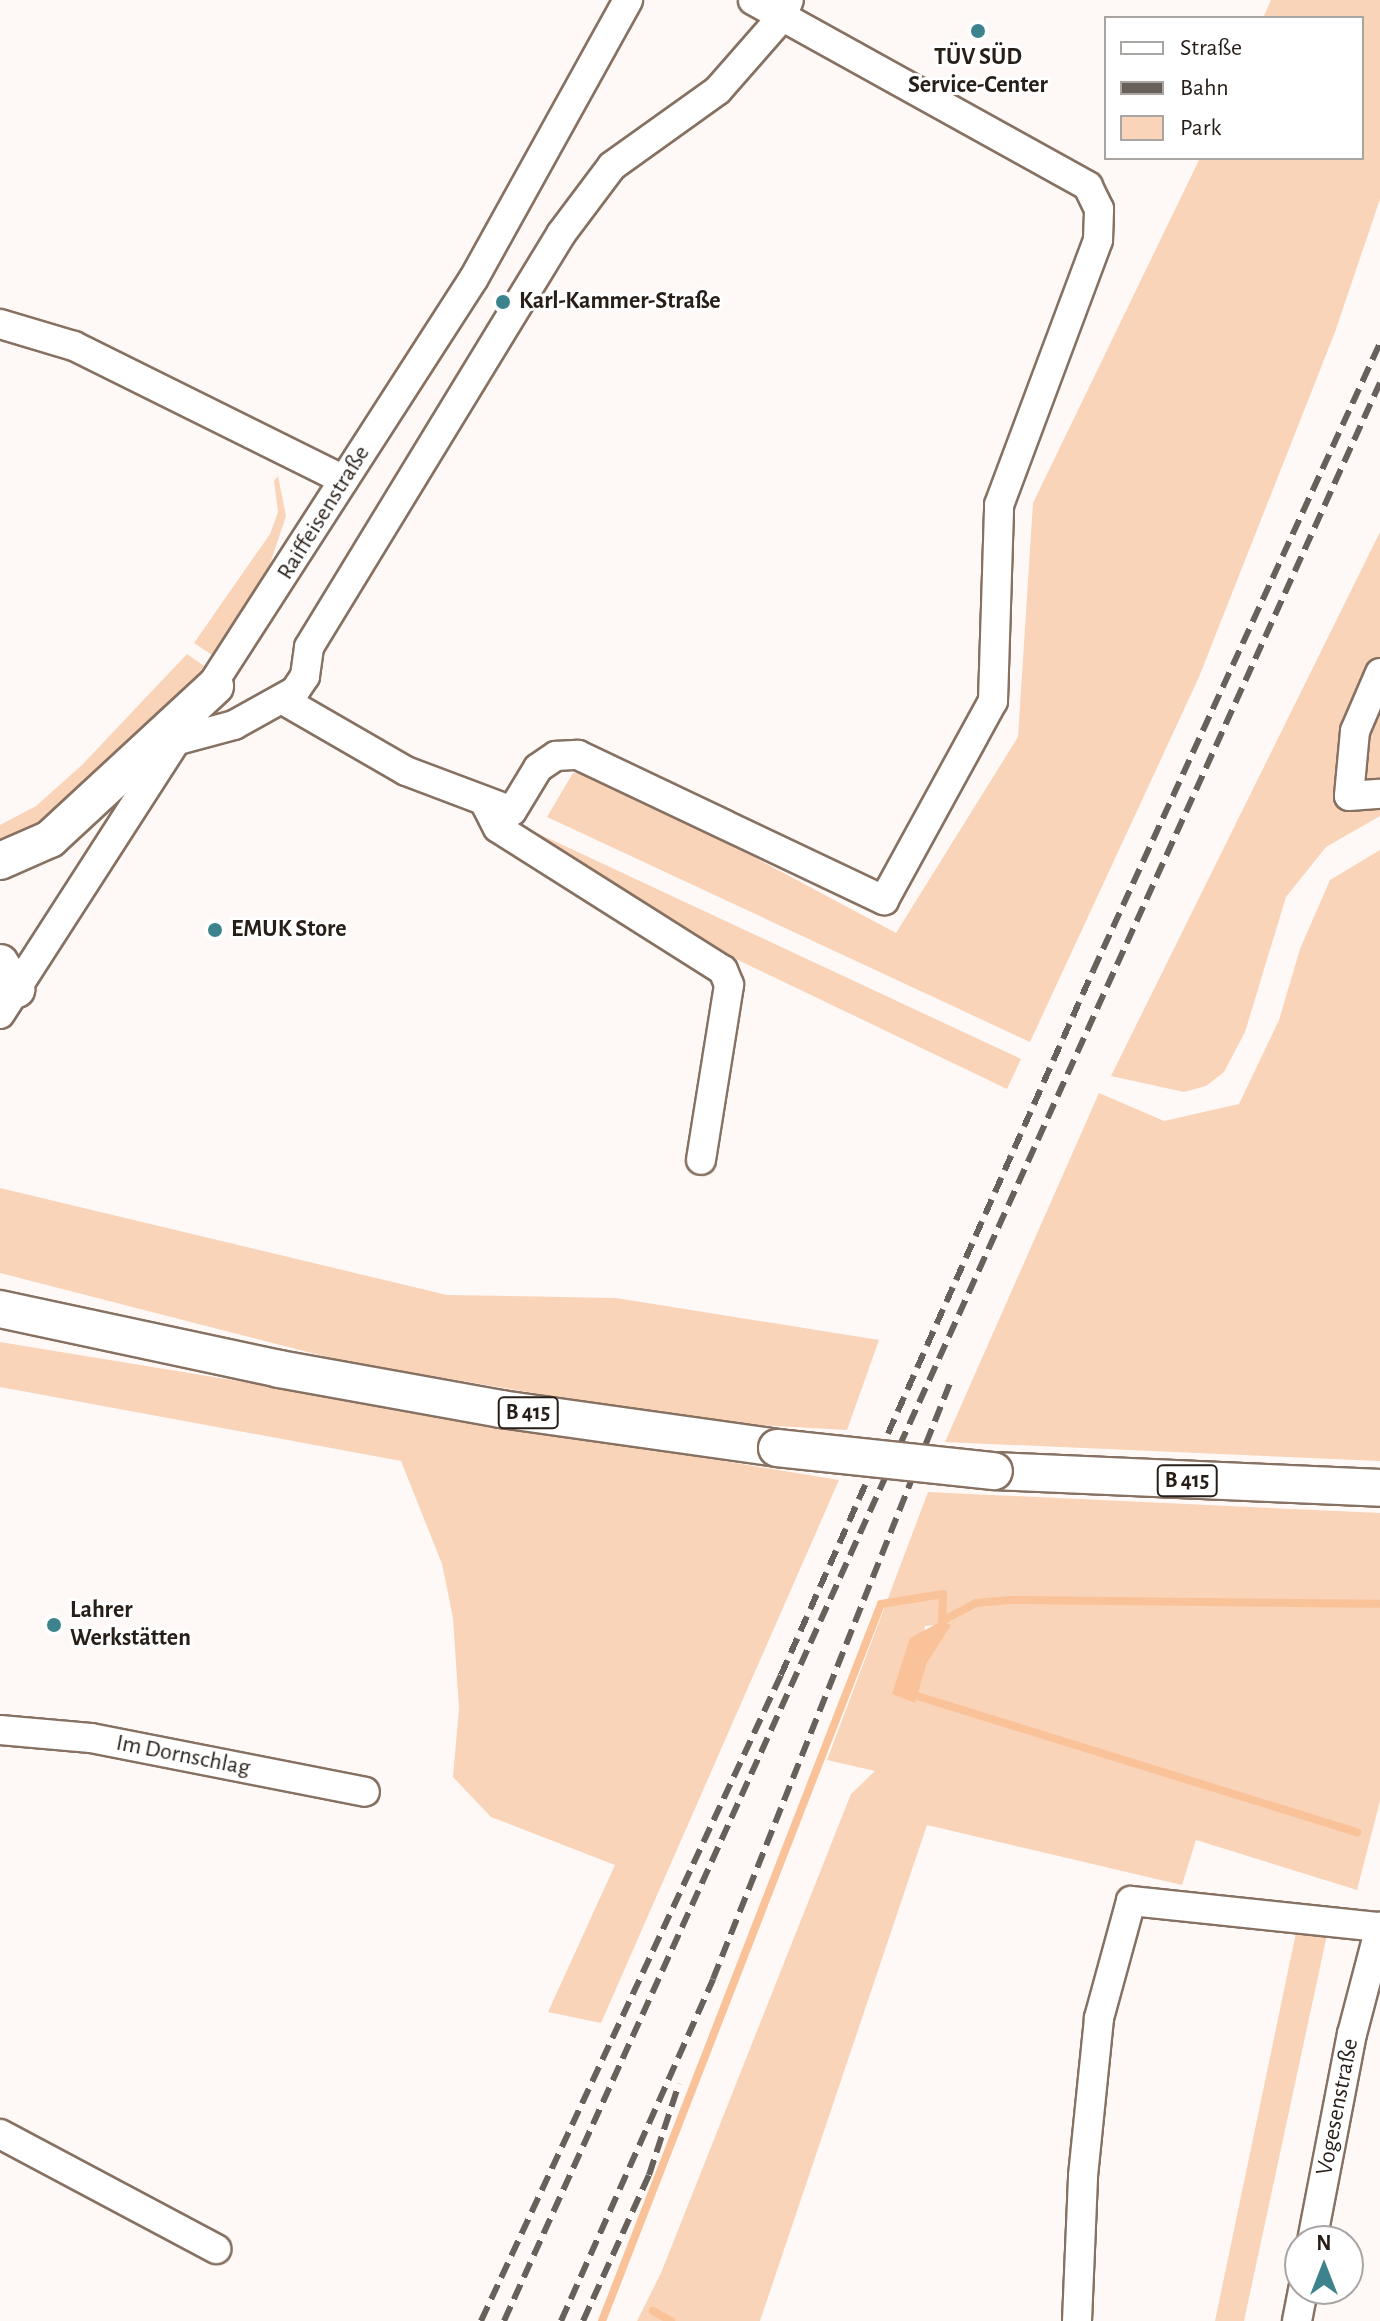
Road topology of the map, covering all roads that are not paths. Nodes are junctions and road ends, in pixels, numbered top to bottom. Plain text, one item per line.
1 (628, 0) edge
2 (753, 0) edge
3 (786, 8) edge
4 (0, 324) edge
5 (344, 480) junction
6 (1380, 673) edge
7 (215, 686) junction
8 (283, 700) junction
9 (182, 739) junction
10 (1380, 794) edge
11 (484, 801) junction
12 (0, 861) edge
13 (4, 988) edge
14 (701, 1160) dead end
15 (0, 1309) edge
16 (1380, 1488) edge
17 (0, 1730) edge
18 (365, 1792) dead end
19 (1380, 1927) edge
20 (0, 2134) edge
21 (1315, 2225) edge
22 (216, 2249) dead end
23 (1077, 2321) edge

1 - 5 street, Raiffeisenstraße
2 - 3 street
3 - 8 street
3 - 11 street
4 - 5 street
5 - 7 street, Raiffeisenstraße
6 - 10 street
7 - 9 street, Raiffeisenstraße
7 - 12 main road
8 - 9 street
8 - 11 street
9 - 13 street, Raiffeisenstraße
11 - 14 street
15 - 16 main road, B 415, bridge
17 - 18 street, Im Dornschlag
19 - 21 street, Vogesenstraße
19 - 23 street
20 - 22 street

